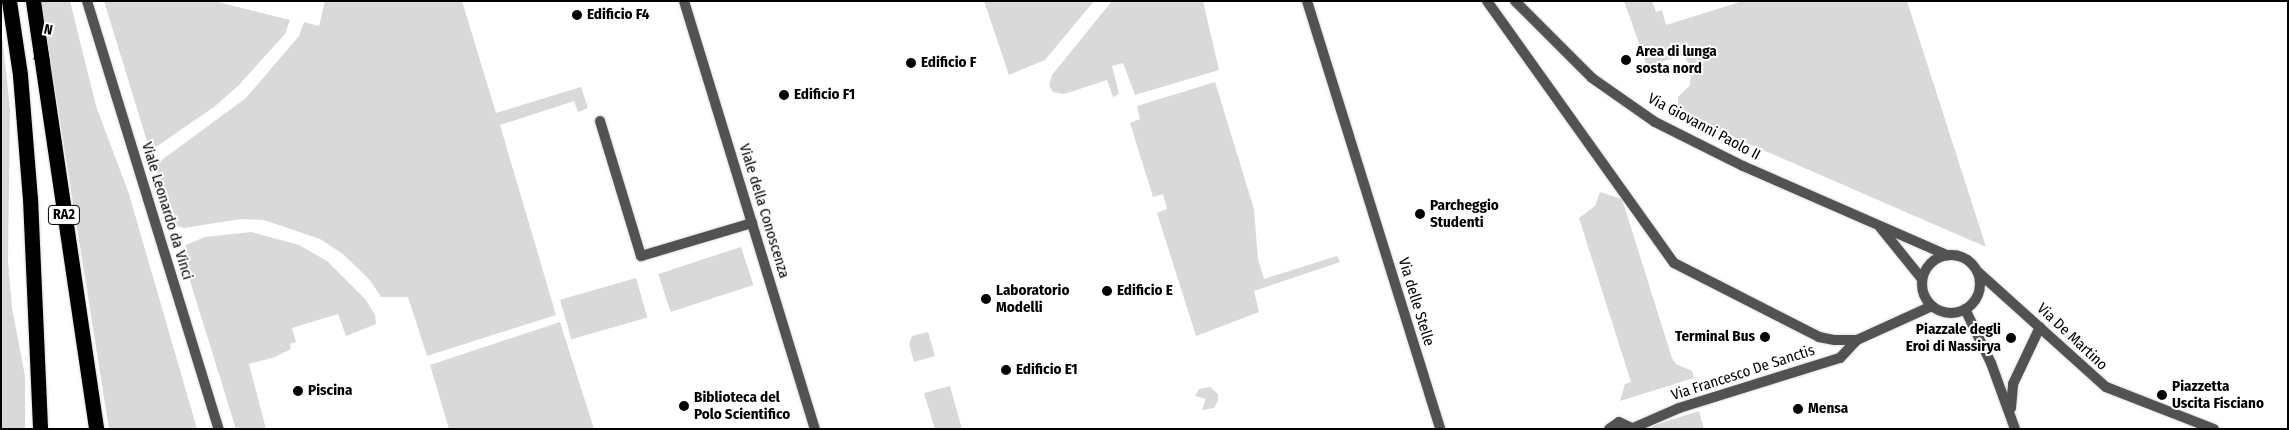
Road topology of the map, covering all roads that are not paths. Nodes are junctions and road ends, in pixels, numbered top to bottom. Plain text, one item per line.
1 (9, 1) edge
2 (33, 1) edge
3 (87, 1) edge
4 (684, 1) edge
5 (1307, 1) edge
6 (1487, 1) edge
7 (1515, 1) edge
8 (600, 120) dead end
9 (752, 223) junction
10 (1878, 226) junction
11 (1947, 255) junction
12 (1977, 271) junction
13 (1922, 279) junction
14 (1932, 306) junction
15 (1965, 309) junction
16 (2040, 327) junction
17 (1857, 340) junction
18 (2014, 425) edge
19 (96, 428) edge
20 (1634, 428) edge
21 (40, 429) edge
22 (219, 429) edge
23 (815, 429) edge
24 (1440, 429) edge
25 (1609, 429) edge
26 (2214, 429) edge

1 - 21 highway, RA2
2 - 19 highway, RA2
3 - 22 street, Viale Leonardo da Vinci
4 - 9 street, Viale della Conoscenza
5 - 24 street, Via delle Stelle
6 - 17 street
7 - 10 street, Via Giovanni Paolo II
8 - 9 street
9 - 23 street, Viale della Conoscenza
10 - 11 street, Via Giovanni Paolo II
10 - 13 street, Via Giovanni Paolo II
11 - 12 street
11 - 13 street
12 - 15 street
12 - 16 street, Via De Martino
13 - 14 street
14 - 15 street
14 - 17 street
15 - 18 street
16 - 18 street
16 - 26 street, Via De Martino
17 - 20 street, Via Francesco De Sanctis
20 - 25 street

